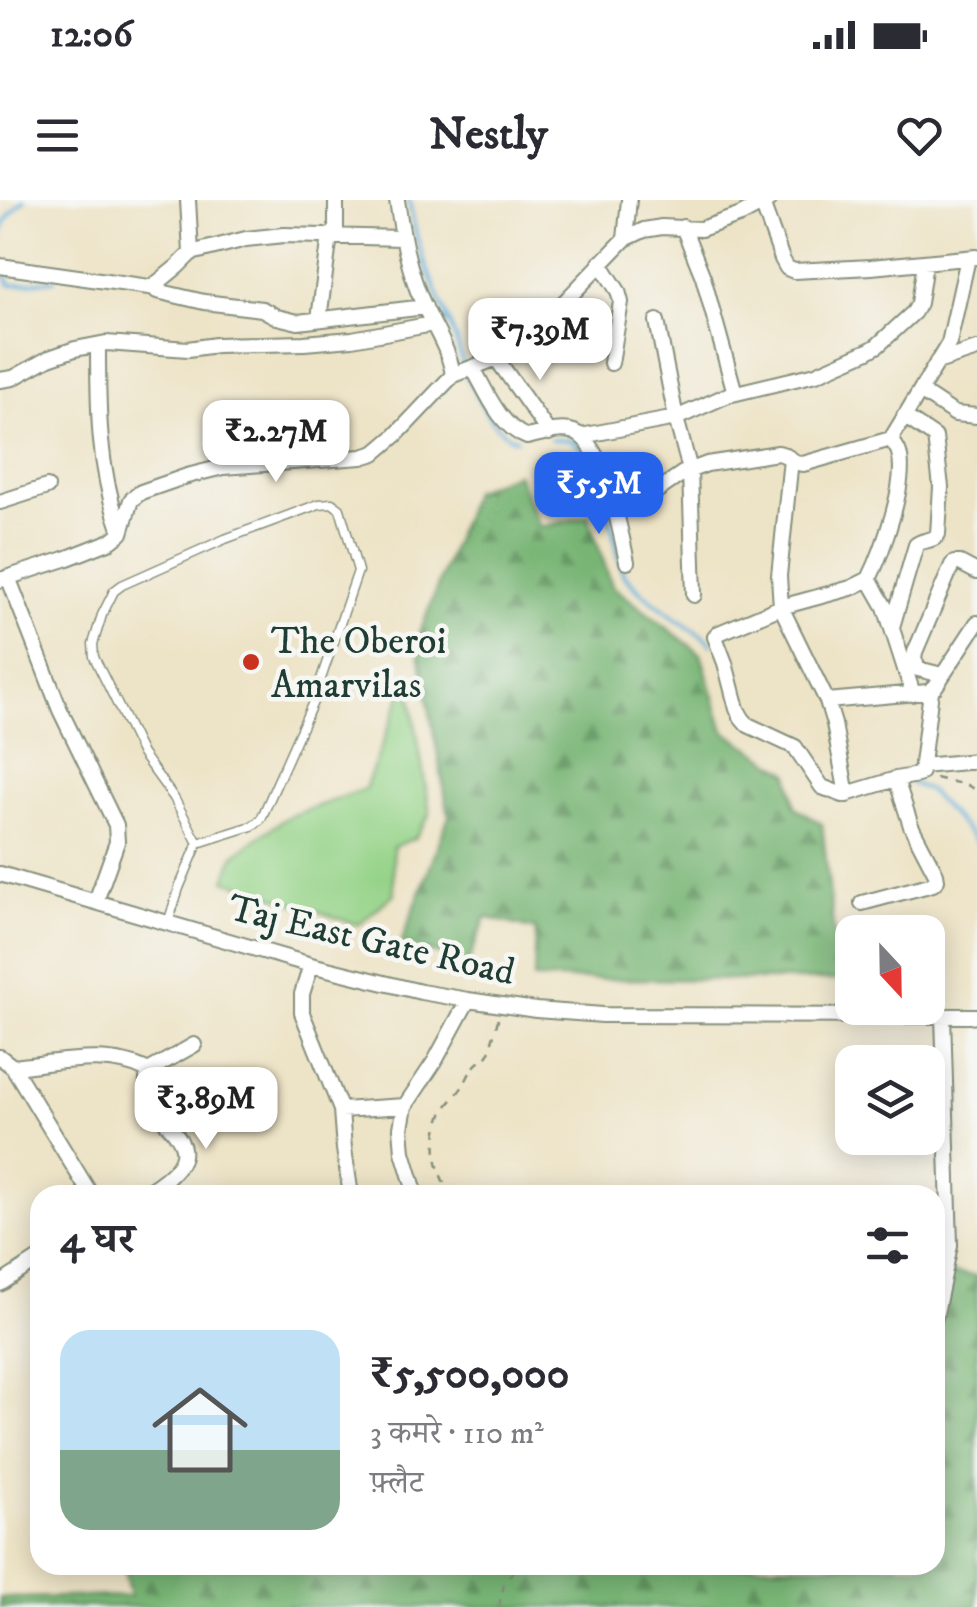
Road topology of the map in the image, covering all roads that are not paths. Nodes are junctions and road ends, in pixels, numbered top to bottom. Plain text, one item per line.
1 (188, 200) edge
2 (336, 200) edge
3 (397, 200) edge
4 (629, 200) edge
5 (764, 201) edge
6 (683, 227) junction
7 (333, 236) junction
8 (402, 238) junction
9 (625, 239) junction
10 (191, 252) junction
11 (973, 258) edge
12 (925, 262) junction
13 (600, 263) junction
14 (0, 266) edge
15 (156, 288) junction
16 (425, 307) junction
17 (319, 319) junction
18 (658, 321) dead end
19 (433, 324) junction
20 (98, 344) junction
21 (977, 350) edge
22 (496, 358) junction
23 (937, 362) junction
24 (611, 363) dead end
25 (473, 368) junction
26 (453, 375) junction
27 (0, 380) edge
28 (920, 391) junction
29 (735, 393) junction
30 (977, 408) edge
31 (955, 414) junction
32 (904, 416) junction
33 (977, 416) edge
34 (676, 418) junction
35 (549, 433) junction
36 (588, 434) junction
37 (890, 439) junction
38 (791, 459) junction
39 (690, 470) junction
40 (47, 487) dead end
41 (0, 502) edge
42 (614, 502) junction
43 (121, 533) junction
44 (627, 562) dead end
45 (977, 572) edge
46 (4, 578) edge
47 (869, 579) junction
48 (694, 596) dead end
49 (781, 607) junction
50 (977, 622) edge
51 (892, 627) junction
52 (942, 675) junction
53 (931, 691) junction
54 (913, 694) junction
55 (827, 701) junction
56 (977, 761) edge
57 (920, 770) junction
58 (896, 779) junction
59 (847, 794) junction
60 (198, 843) junction
61 (0, 874) edge
62 (96, 901) junction
63 (862, 903) dead end
64 (168, 923) junction
65 (311, 965) junction
66 (468, 1000) junction
67 (835, 1015) edge
68 (945, 1016) edge
69 (977, 1016) edge
70 (943, 1025) edge
71 (194, 1044) dead end
72 (6, 1062) edge
73 (148, 1071) junction
74 (405, 1106) junction
75 (341, 1110) junction
76 (85, 1185) edge
77 (156, 1185) edge
78 (350, 1185) edge
79 (413, 1185) edge
80 (30, 1264) edge
81 (945, 1269) edge
82 (0, 1284) edge

1 - 10 street
2 - 7 street
3 - 8 street
4 - 9 street
5 - 6 street
5 - 12 street
6 - 9 street
6 - 29 street
7 - 8 street
7 - 10 street
7 - 17 street
8 - 16 street
9 - 13 street
10 - 15 street
11 - 12 street
11 - 23 street
12 - 29 street
13 - 22 street
13 - 24 street
14 - 15 street
15 - 17 street
16 - 17 street
16 - 19 street
18 - 34 street
19 - 20 street
19 - 26 street
20 - 27 street
20 - 43 street
21 - 23 street
22 - 25 street
22 - 35 street
23 - 28 street
25 - 26 street
25 - 35 street
26 - 43 street
28 - 31 street
28 - 32 street
29 - 34 street
30 - 31 street
31 - 33 street
32 - 37 street
32 - 51 street
34 - 36 street
34 - 39 street
35 - 36 street
36 - 42 street
37 - 38 street
37 - 47 street
38 - 39 street
38 - 49 street
39 - 42 street
39 - 48 street
40 - 41 street
42 - 44 street
43 - 46 street
45 - 52 street
46 - 62 street
47 - 49 street
47 - 51 street
49 - 55 street
49 - 59 street
50 - 52 street
51 - 54 street
52 - 53 street
53 - 54 street
53 - 57 street
54 - 55 street
55 - 59 street
56 - 57 street
57 - 58 street
58 - 59 street
58 - 63 street
60 - 60 lane
60 - 64 lane
61 - 62 street, Taj East Gate Road
62 - 64 street, Taj East Gate Road
64 - 65 street, Taj East Gate Road
65 - 66 street, Taj East Gate Road
65 - 75 street
66 - 67 street, Taj East Gate Road
66 - 74 street
68 - 69 street, Taj East Gate Road
70 - 81 street
71 - 73 street
72 - 73 street
72 - 76 street
73 - 77 street
74 - 75 street
74 - 79 street
75 - 78 street
80 - 82 street

